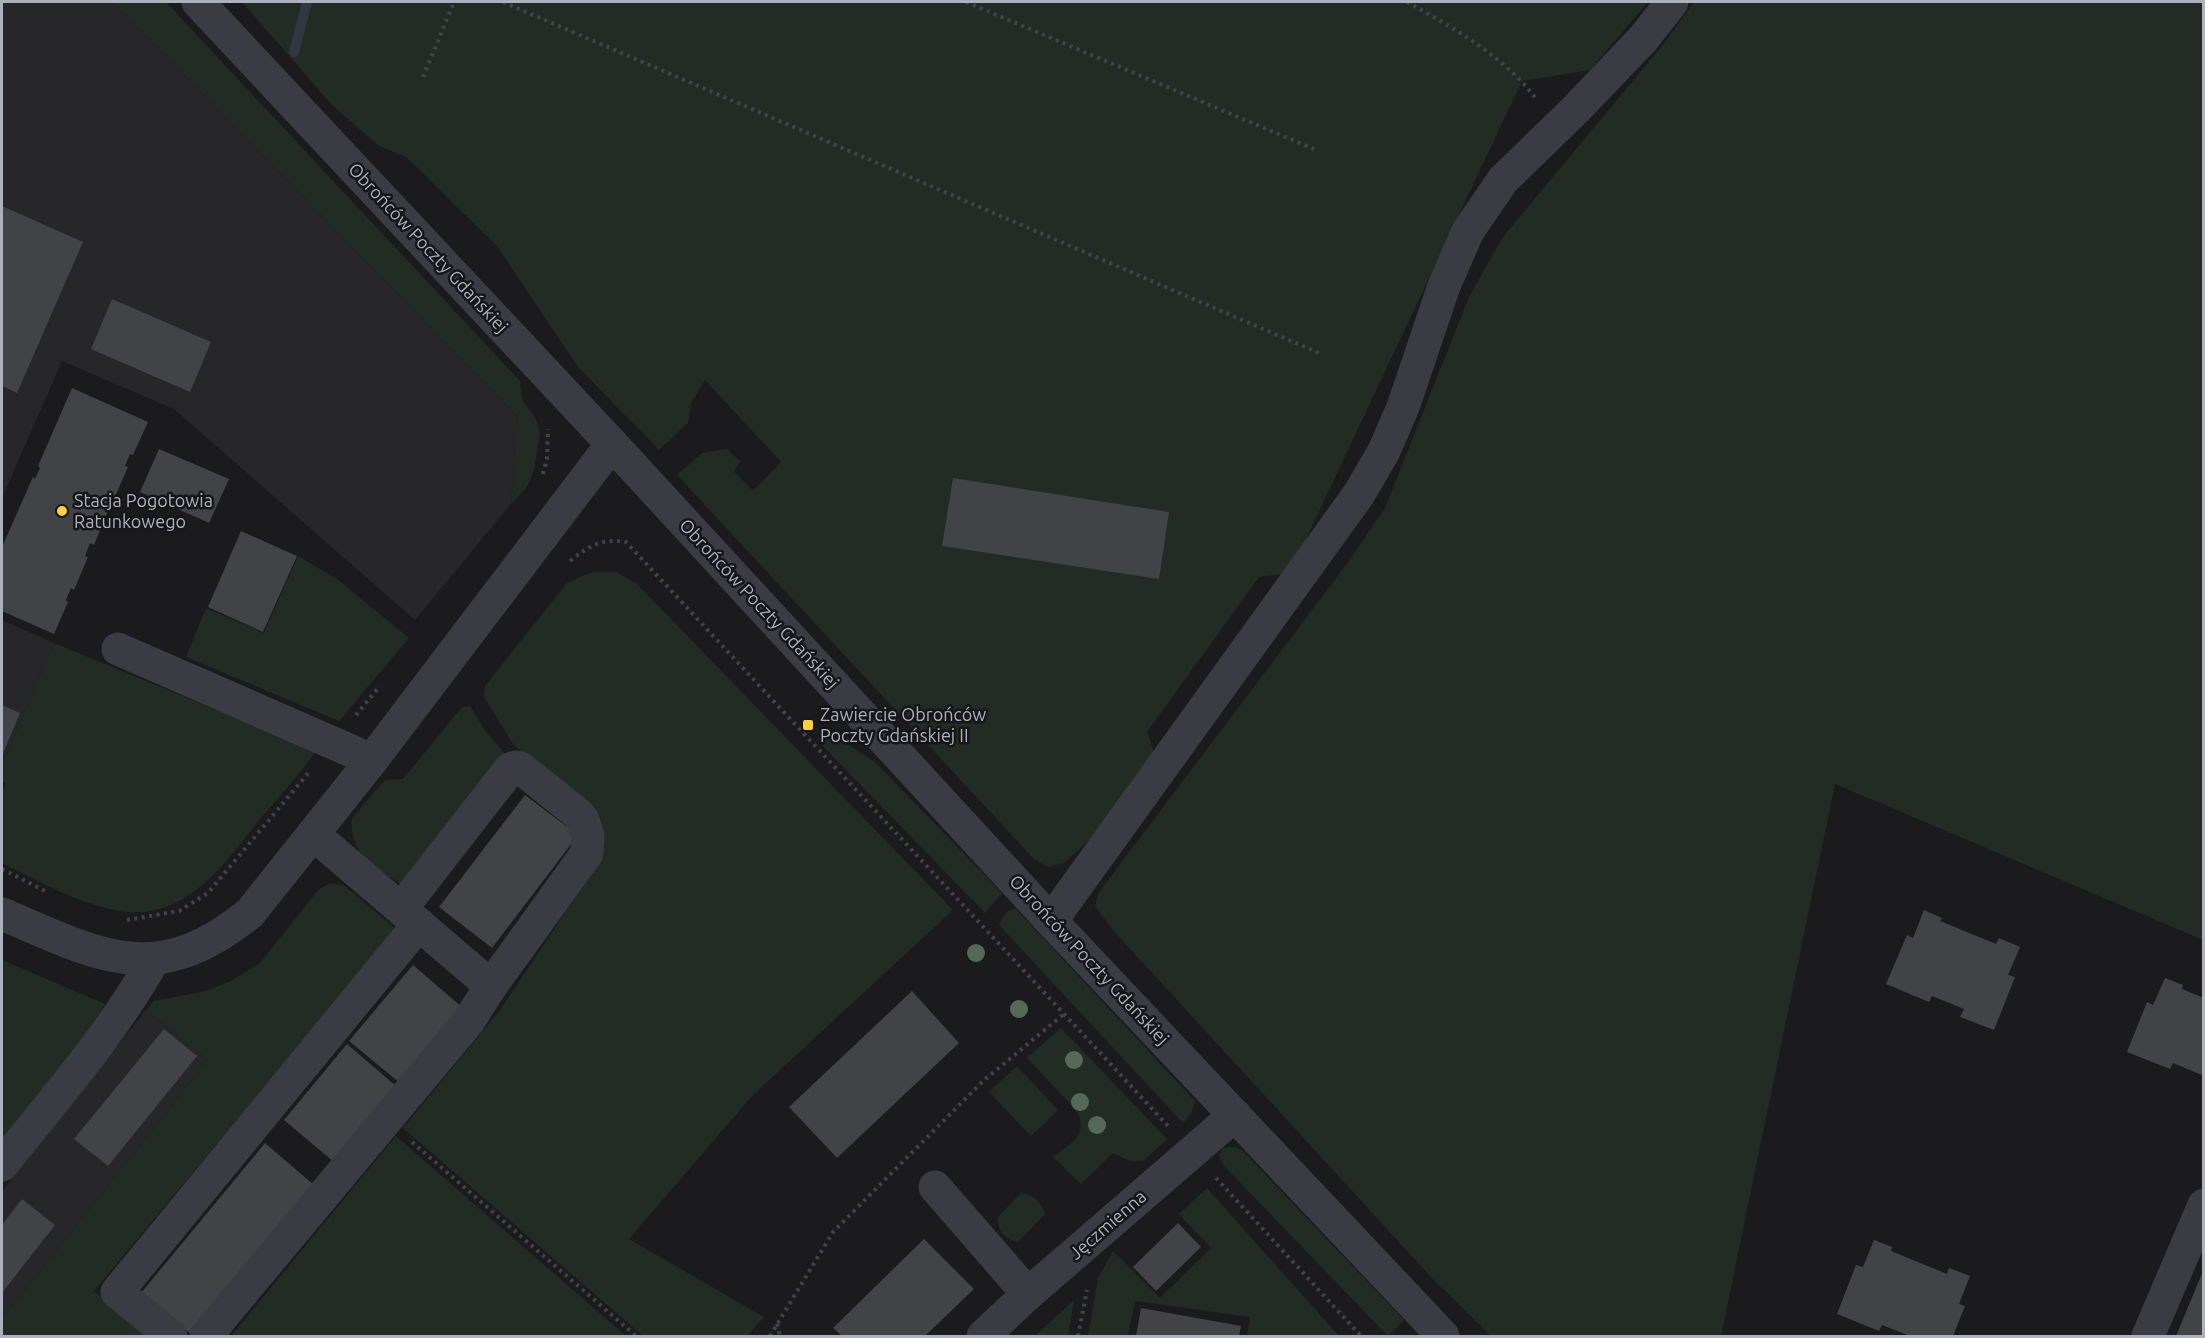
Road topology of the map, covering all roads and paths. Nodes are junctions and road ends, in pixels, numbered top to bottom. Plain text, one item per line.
1 (198, 2) edge
2 (454, 2) edge
3 (503, 2) edge
4 (966, 2) edge
5 (1407, 2) edge
6 (1672, 2) edge
7 (423, 77) dead end
8 (1557, 128) junction
9 (1314, 148) dead end
10 (1319, 352) dead end
11 (612, 444) junction
12 (626, 542) dead end
13 (118, 649) dead end
14 (372, 760) junction
15 (313, 834) junction
16 (2, 914) edge
17 (410, 917) junction
18 (1052, 921) junction
19 (154, 959) junction
20 (491, 986) junction
21 (1235, 1115) junction
22 (387, 1120) junction
23 (1192, 1152) junction
24 (2, 1165) edge
25 (935, 1187) dead end
26 (2204, 1205) edge
27 (1088, 1283) dead end
28 (1028, 1294) junction
29 (777, 1324) dead end
30 (171, 1336) edge
31 (206, 1336) edge
32 (636, 1336) edge
33 (780, 1336) edge
34 (983, 1336) edge
35 (1078, 1336) edge
36 (1361, 1336) edge
37 (1443, 1336) edge
38 (2148, 1336) edge

1 - 11 street, Obrońców Poczty Gdańskiej
2 - 7 path
3 - 10 path
4 - 9 path
5 - 8 path
6 - 8 street
8 - 18 street
11 - 14 street
11 - 18 street, Obrońców Poczty Gdańskiej
12 - 23 path
13 - 14 street
14 - 15 street
15 - 17 street
15 - 19 street
16 - 19 street
17 - 20 street
17 - 20 street
17 - 30 street
18 - 21 street, Obrońców Poczty Gdańskiej
19 - 24 street
20 - 22 street
21 - 23 street, Jęczmienna
21 - 37 street, Obrońców Poczty Gdańskiej
22 - 31 street
22 - 32 path
23 - 28 street, Jęczmienna
23 - 36 path
25 - 28 street
26 - 38 street
27 - 35 path
28 - 34 street, Jęczmienna
29 - 33 path

